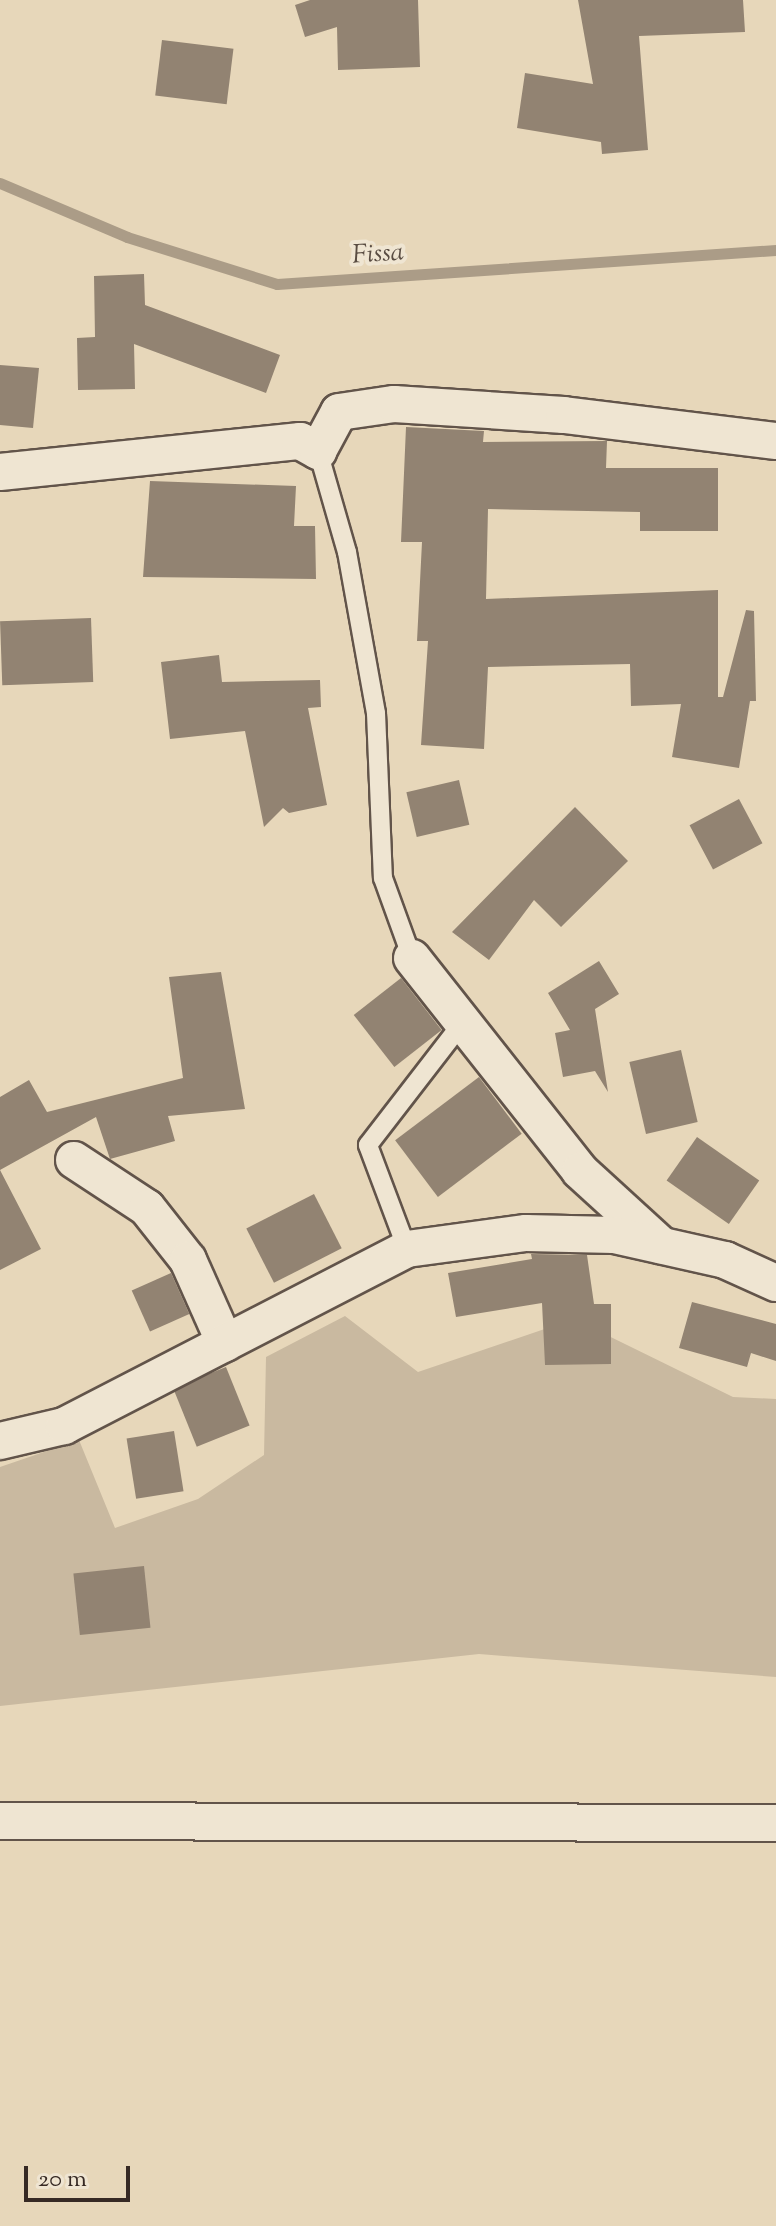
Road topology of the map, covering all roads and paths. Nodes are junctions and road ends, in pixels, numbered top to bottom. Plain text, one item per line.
1 (776, 441) edge
2 (318, 451) junction
3 (0, 472) edge
4 (412, 958) joint
5 (463, 1022) junction
6 (74, 1160) dead end
7 (662, 1246) junction
8 (407, 1249) junction
9 (776, 1283) edge
10 (225, 1343) junction
11 (0, 1441) edge
12 (0, 1821) edge
13 (776, 1823) edge

1 - 2 street
2 - 3 street
2 - 4 lane
4 - 5 street
5 - 7 street
5 - 8 lane
6 - 10 street
7 - 8 street
7 - 9 street
8 - 10 street
10 - 11 street
12 - 13 street

